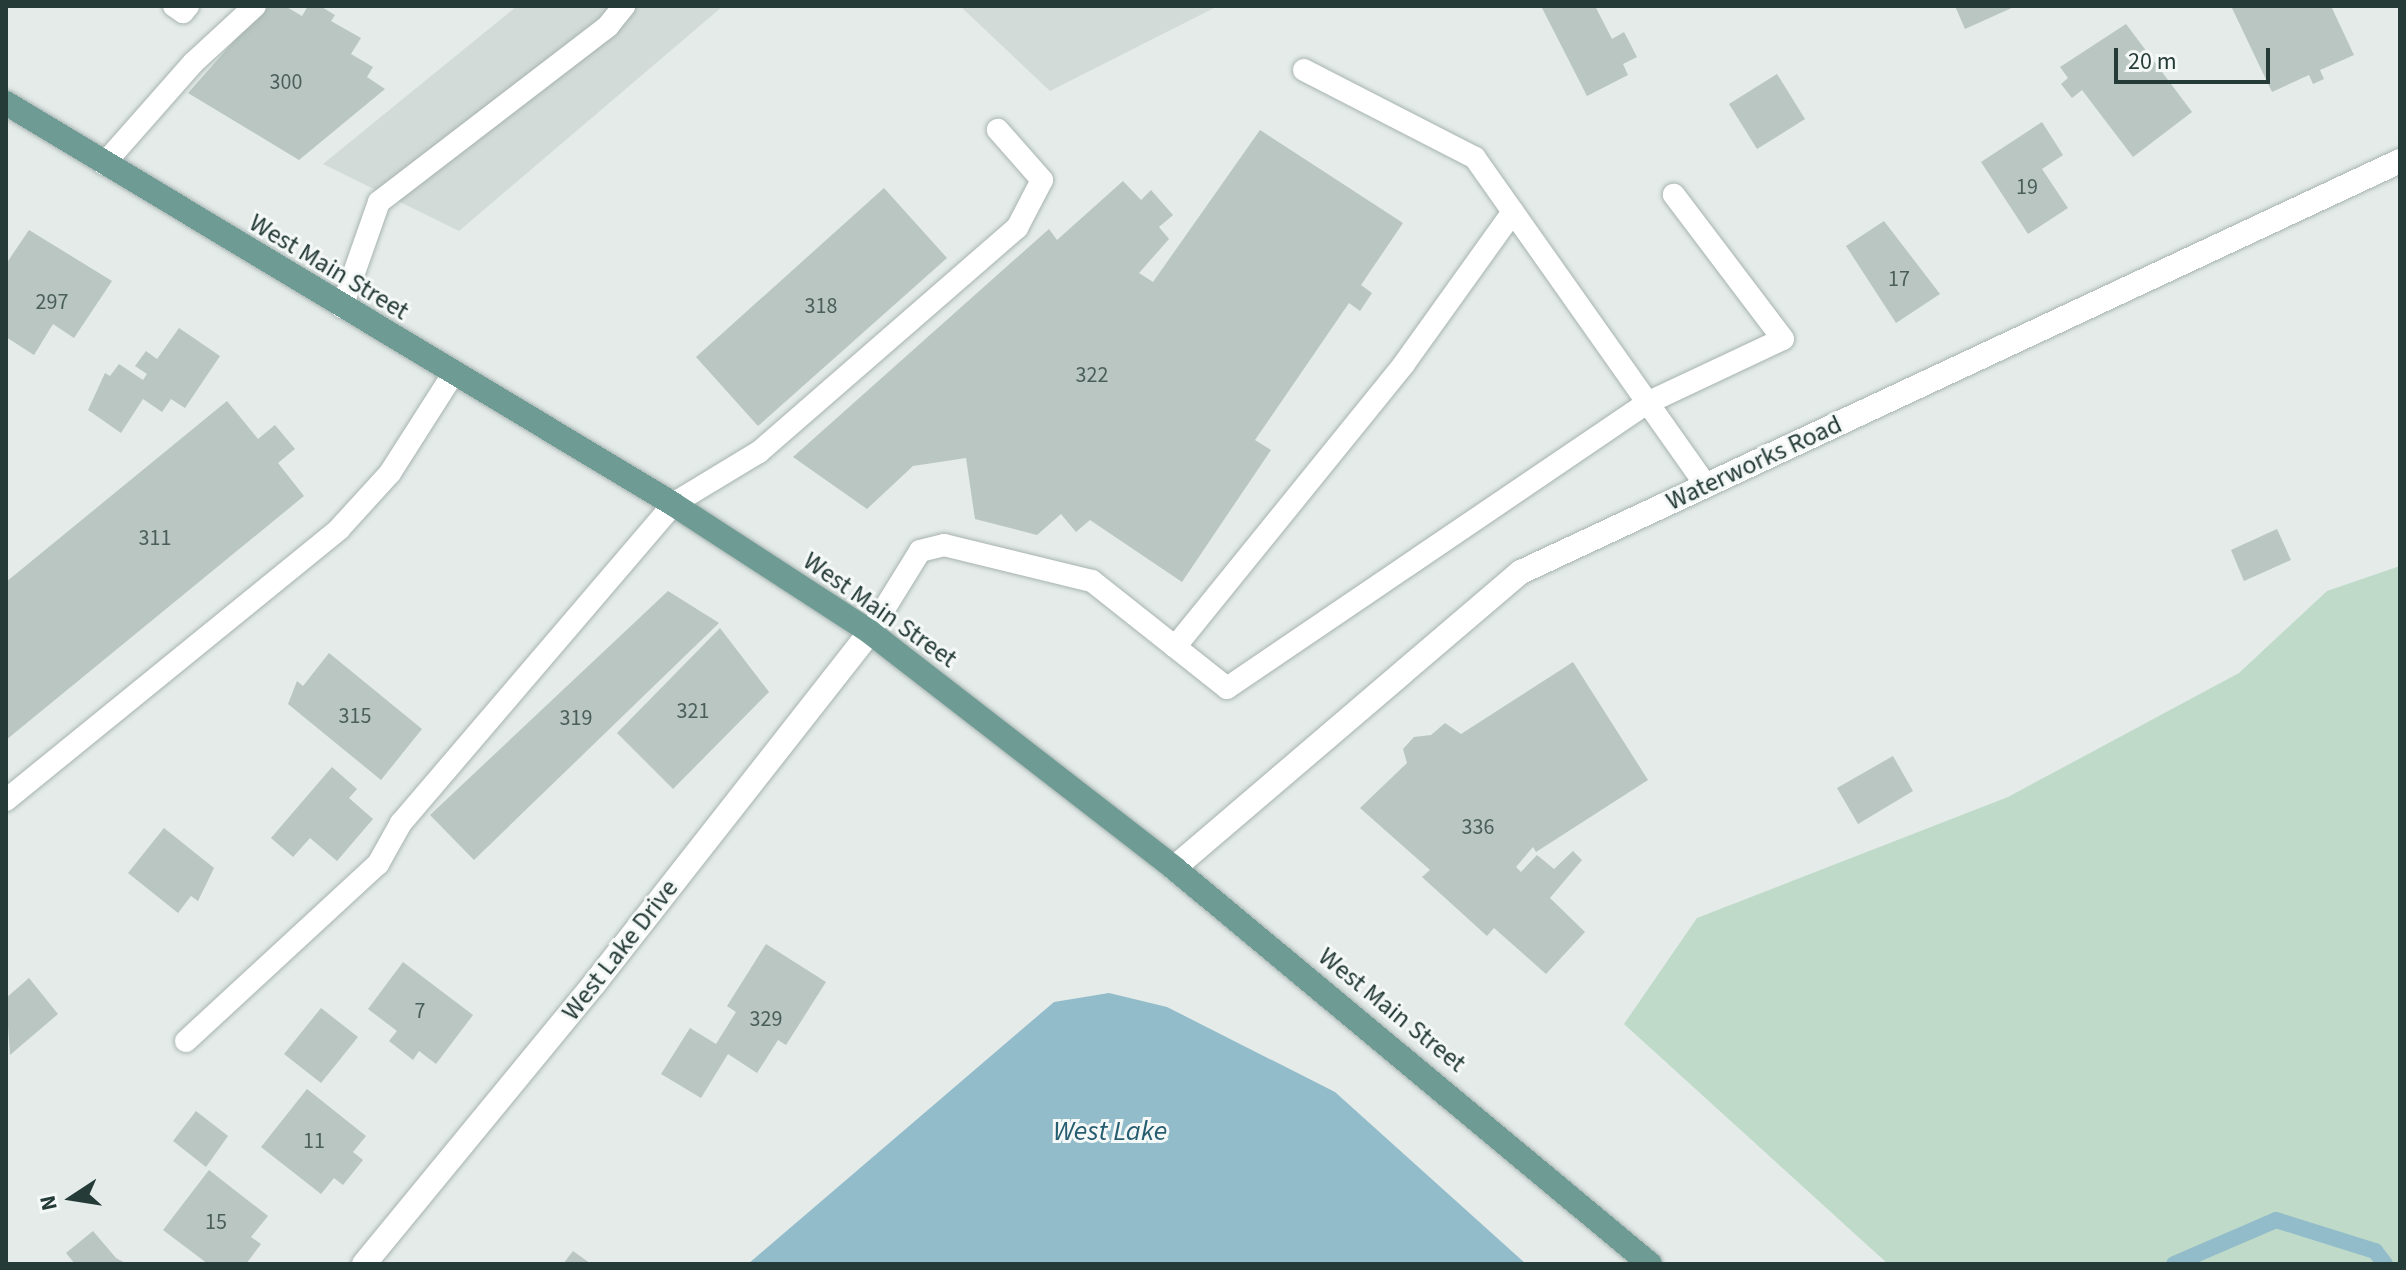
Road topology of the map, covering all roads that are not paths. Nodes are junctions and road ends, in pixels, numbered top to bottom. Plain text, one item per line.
1 (174, 6) edge
2 (188, 6) edge
3 (255, 6) edge
4 (624, 6) edge
5 (1304, 70) dead end
6 (6, 103) edge
7 (998, 130) dead end
8 (2400, 161) edge
9 (104, 164) junction
10 (1674, 195) dead end
11 (1513, 212) junction
12 (342, 307) junction
13 (453, 374) junction
14 (1647, 403) junction
15 (1706, 486) junction
16 (673, 504) junction
17 (870, 632) junction
18 (1175, 647) junction
19 (6, 800) edge
20 (1174, 868) junction
21 (186, 1041) dead end
22 (364, 1264) edge
23 (1650, 1264) edge

1 - 2 lane
3 - 9 lane
4 - 12 lane
5 - 11 lane
6 - 9 main road, West Main Street
7 - 16 lane
8 - 15 street, Waterworks Road
9 - 12 main road, West Main Street
10 - 14 lane
11 - 14 lane
11 - 18 lane
12 - 13 main road, West Main Street
13 - 16 main road, West Main Street
13 - 19 lane
14 - 15 lane
14 - 18 lane
15 - 20 street, Waterworks Road
16 - 17 main road, West Main Street
16 - 21 lane
17 - 18 lane
17 - 20 main road, West Main Street
17 - 22 street, West Lake Drive
20 - 23 main road, West Main Street

